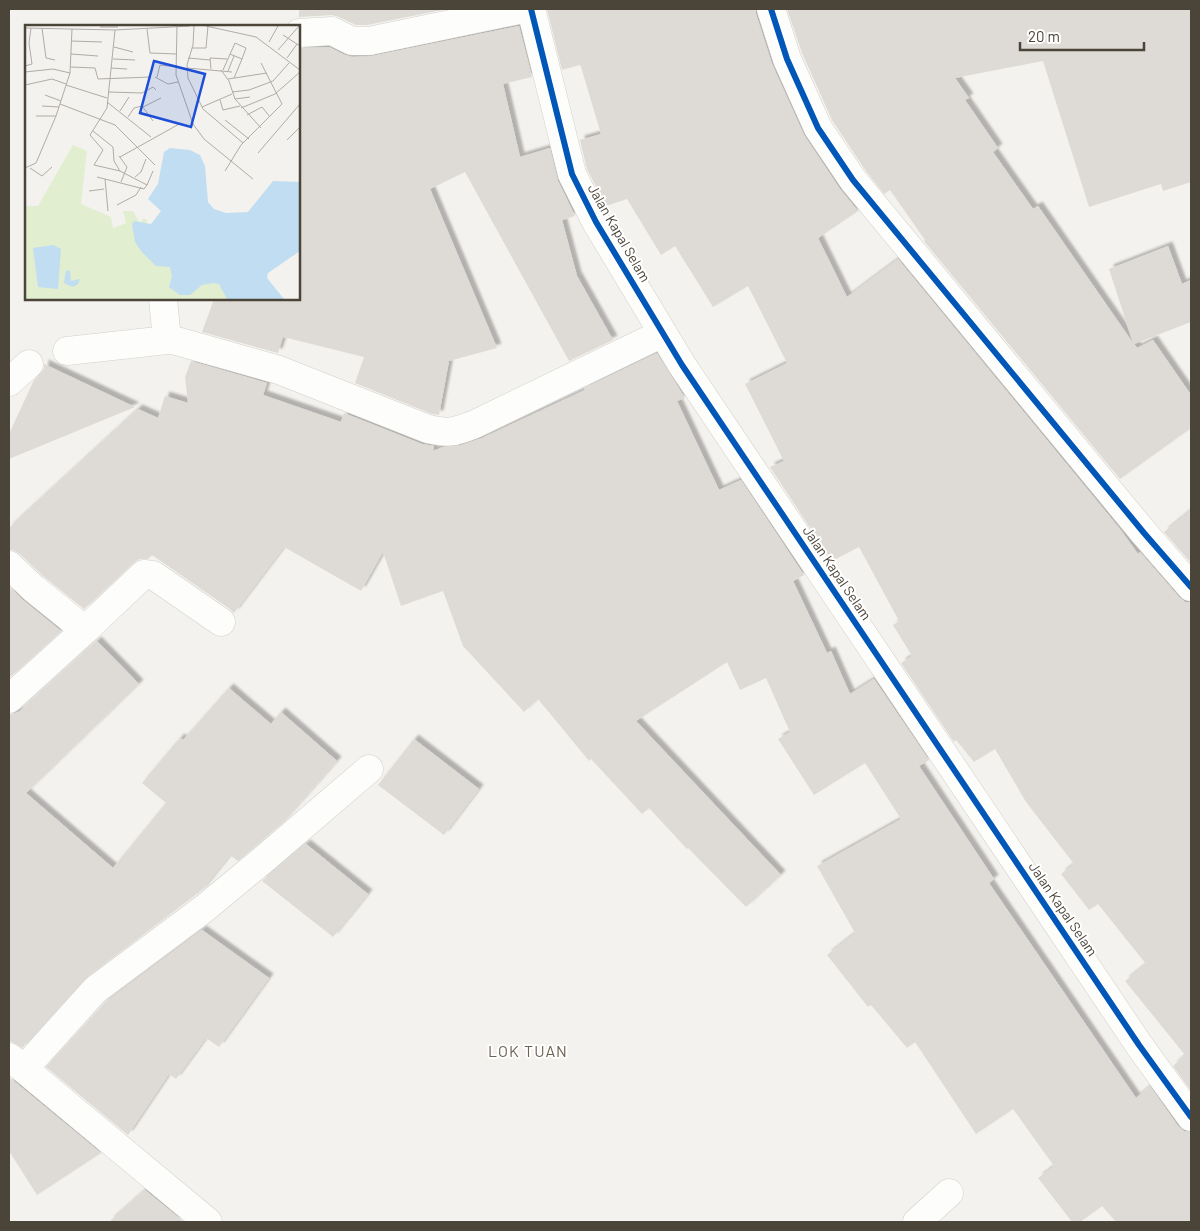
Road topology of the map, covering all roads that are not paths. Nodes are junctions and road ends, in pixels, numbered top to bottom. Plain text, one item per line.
1 (523, 9) edge
2 (531, 9) edge
3 (771, 9) edge
4 (300, 33) edge
5 (163, 300) edge
6 (663, 332) junction
7 (167, 340) junction
8 (67, 351) dead end
9 (29, 364) dead end
10 (9, 382) edge
11 (9, 565) edge
12 (1191, 587) edge
13 (221, 622) dead end
14 (85, 630) junction
15 (9, 699) edge
16 (369, 769) dead end
17 (17, 1063) edge
18 (1191, 1117) edge
19 (949, 1194) dead end
20 (208, 1222) edge
21 (916, 1222) edge

1 - 4 street
2 - 6 street, Jalan Kapal Selam
3 - 12 street
5 - 7 street
6 - 7 street
6 - 18 street, Jalan Kapal Selam
7 - 8 street
9 - 10 street
11 - 14 street
13 - 14 street
14 - 15 street
16 - 17 street
17 - 20 street
19 - 21 street

